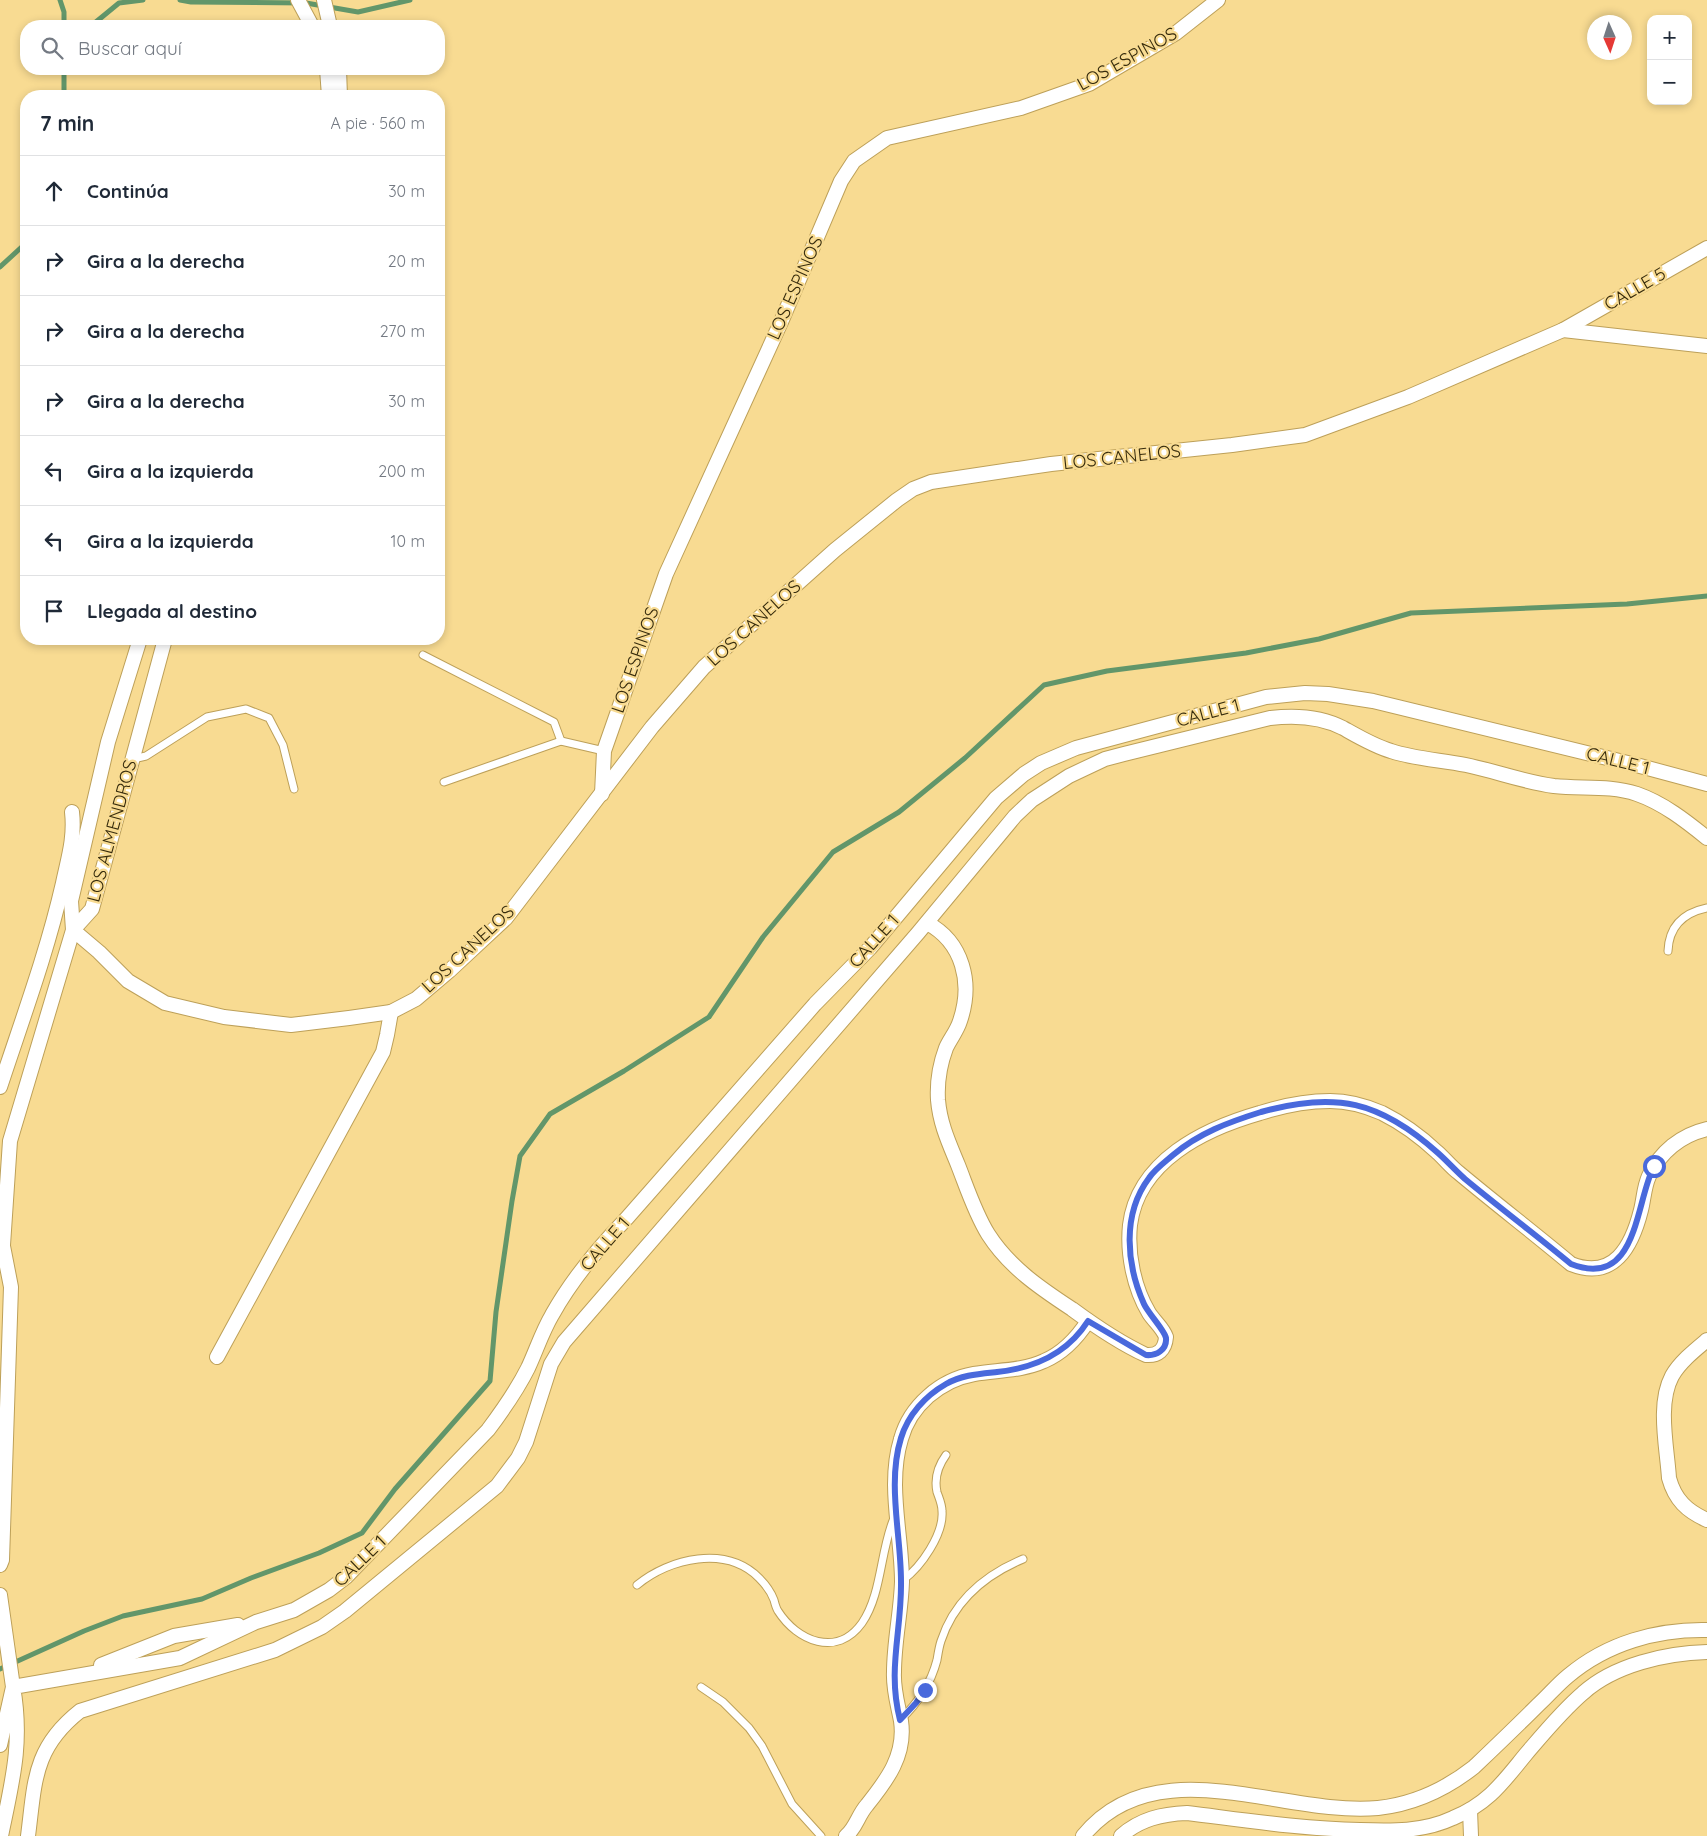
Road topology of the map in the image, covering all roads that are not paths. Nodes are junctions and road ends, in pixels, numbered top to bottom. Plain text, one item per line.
1 (298, 0) edge
2 (324, 0) edge
3 (1218, 0) edge
4 (309, 20) edge
5 (329, 20) edge
6 (329, 75) edge
7 (338, 75) edge
8 (333, 90) edge
9 (334, 90) edge
10 (1707, 248) edge
11 (1563, 330) junction
12 (1707, 346) edge
13 (138, 645) edge
14 (163, 645) edge
15 (424, 655) dead end
16 (561, 741) junction
17 (604, 751) junction
18 (132, 759) junction
19 (444, 782) dead end
20 (1707, 784) edge
21 (294, 789) dead end
22 (602, 794) junction
23 (72, 812) dead end
24 (1707, 838) edge
25 (1707, 908) edge
26 (926, 923) junction
27 (73, 930) junction
28 (1668, 951) dead end
29 (391, 1012) junction
30 (0, 1088) edge
31 (1707, 1129) edge
32 (1, 1251) edge
33 (1088, 1321) junction
34 (1707, 1340) edge
35 (217, 1357) dead end
36 (946, 1455) dead end
37 (896, 1513) junction
38 (1707, 1520) edge
39 (1023, 1559) dead end
40 (0, 1565) edge
41 (902, 1581) junction
42 (637, 1585) dead end
43 (0, 1594) edge
44 (256, 1622) junction
45 (1707, 1630) edge
46 (1707, 1652) edge
47 (75, 1676) junction
48 (13, 1687) junction
49 (701, 1687) dead end
50 (900, 1720) junction
51 (0, 1745) edge
52 (1470, 1810) junction
53 (1, 1836) edge
54 (28, 1836) edge
55 (821, 1836) edge
56 (846, 1836) edge
57 (1083, 1836) edge
58 (1121, 1836) edge
59 (1472, 1836) edge

1 - 4 street
2 - 5 street
3 - 17 street, LOS ESPINOS
6 - 8 street
7 - 9 street
10 - 11 street, CALLE 5
11 - 12 street
11 - 22 street, LOS CANELOS
13 - 27 street, LOS ALMENDROS
14 - 18 street, LOS ALMENDROS
15 - 16 lane
16 - 17 lane
16 - 19 lane
17 - 22 street, LOS ESPINOS
18 - 21 lane
18 - 27 street, LOS ALMENDROS
20 - 44 street, CALLE 1
22 - 29 street, LOS CANELOS
23 - 30 street
24 - 26 street
25 - 28 lane
26 - 33 street
26 - 54 street
27 - 29 street, LOS CANELOS
27 - 32 street
29 - 35 street
31 - 33 street
32 - 40 street
33 - 37 street
34 - 38 street
36 - 41 lane
37 - 41 street
37 - 42 lane
39 - 50 lane
41 - 50 street
43 - 48 street
44 - 47 street, CALLE 1
44 - 47 street, CALLE 1
45 - 57 street
46 - 52 street
47 - 48 street, CALLE 1
48 - 51 street
48 - 53 street
49 - 55 lane
50 - 56 street
52 - 58 street
52 - 59 street

